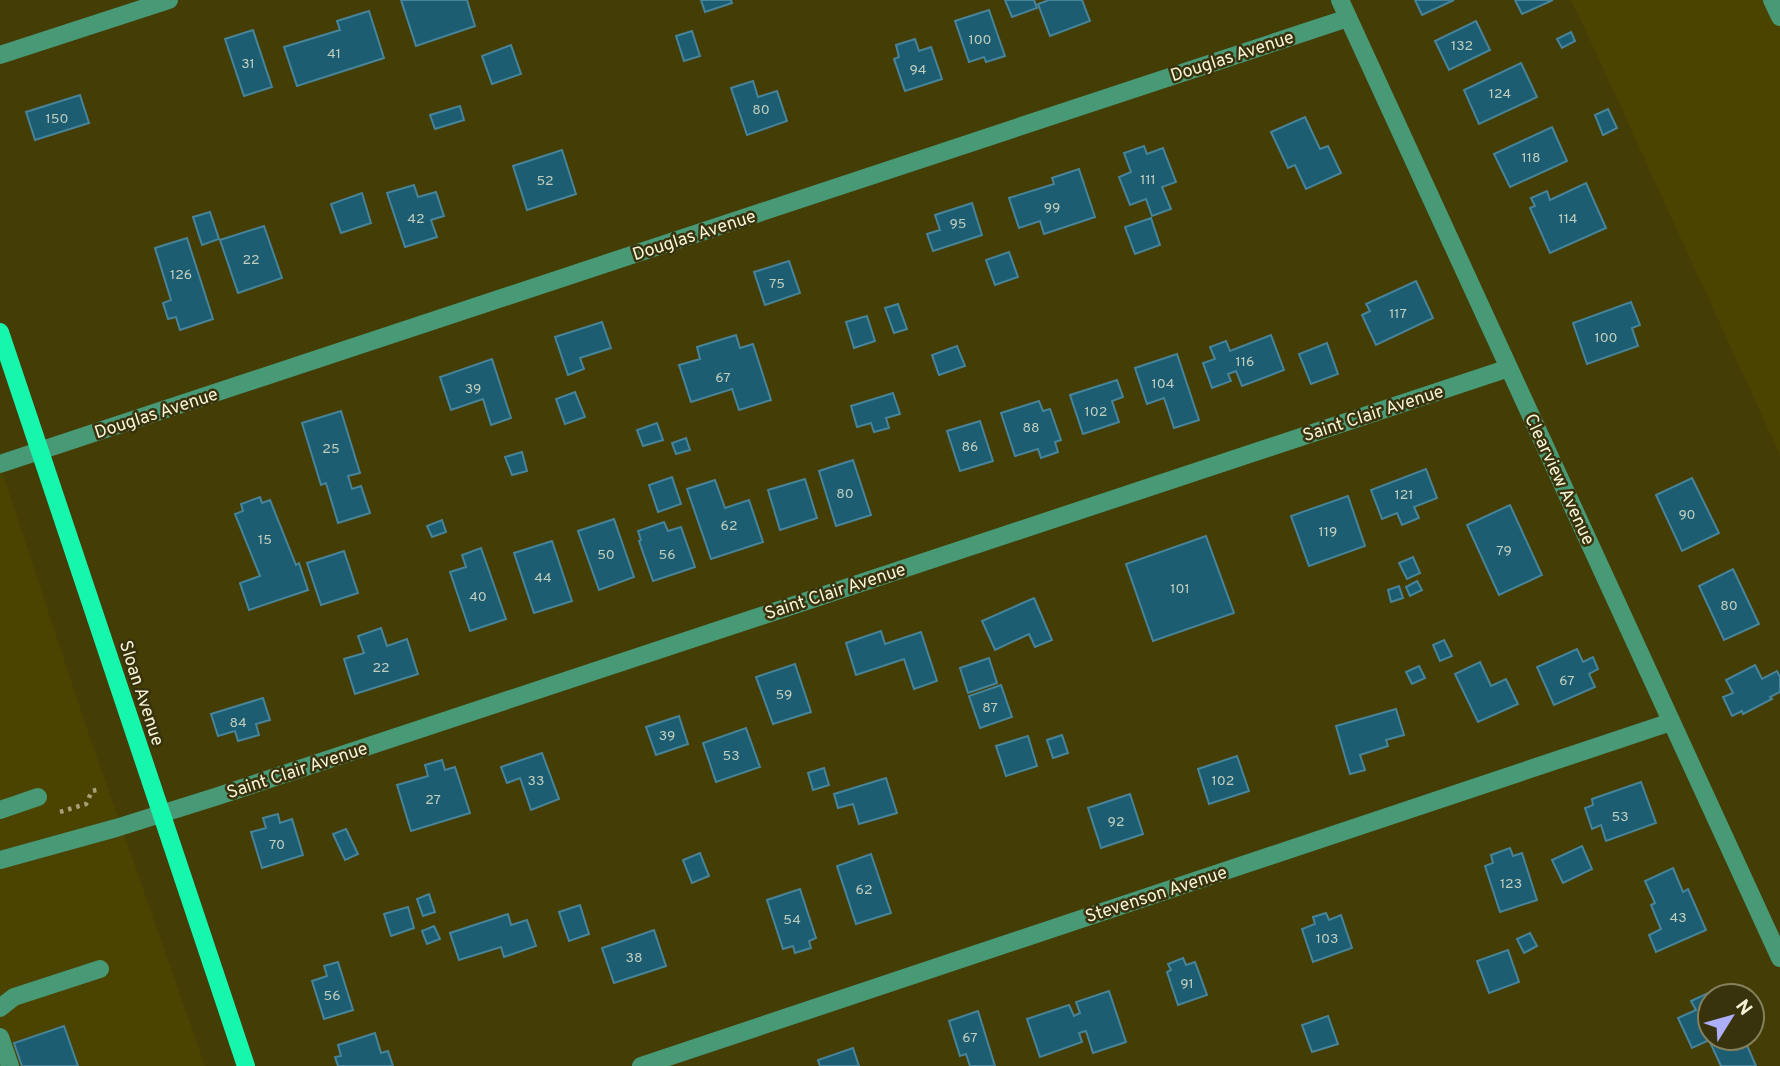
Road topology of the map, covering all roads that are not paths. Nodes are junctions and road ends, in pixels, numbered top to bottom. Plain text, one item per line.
1 (169, 0) edge
2 (1340, 0) edge
3 (1772, 0) edge
4 (1780, 17) edge
5 (1348, 18) junction
6 (0, 55) edge
7 (0, 332) edge
8 (1509, 368) junction
9 (40, 452) junction
10 (0, 464) edge
11 (1671, 722) junction
12 (38, 797) dead end
13 (0, 810) edge
14 (160, 813) junction
15 (0, 860) edge
16 (1780, 958) edge
17 (100, 969) dead end
18 (0, 1008) edge
19 (0, 1037) edge
20 (10, 1066) edge
21 (246, 1066) edge
22 (641, 1066) edge

1 - 6 street
2 - 5 street, Clearview Avenue
3 - 4 street
5 - 8 street, Clearview Avenue
5 - 9 street, Douglas Avenue
7 - 9 main road, Sloan Avenue
8 - 11 street, Clearview Avenue
8 - 14 street, Saint Clair Avenue
9 - 10 street, Douglas Avenue
9 - 14 main road, Sloan Avenue
11 - 16 street, Clearview Avenue
11 - 22 street, Stevenson Avenue
12 - 13 street
14 - 15 street, Saint Clair Avenue
14 - 21 main road, Sloan Avenue
17 - 18 street
19 - 20 street

